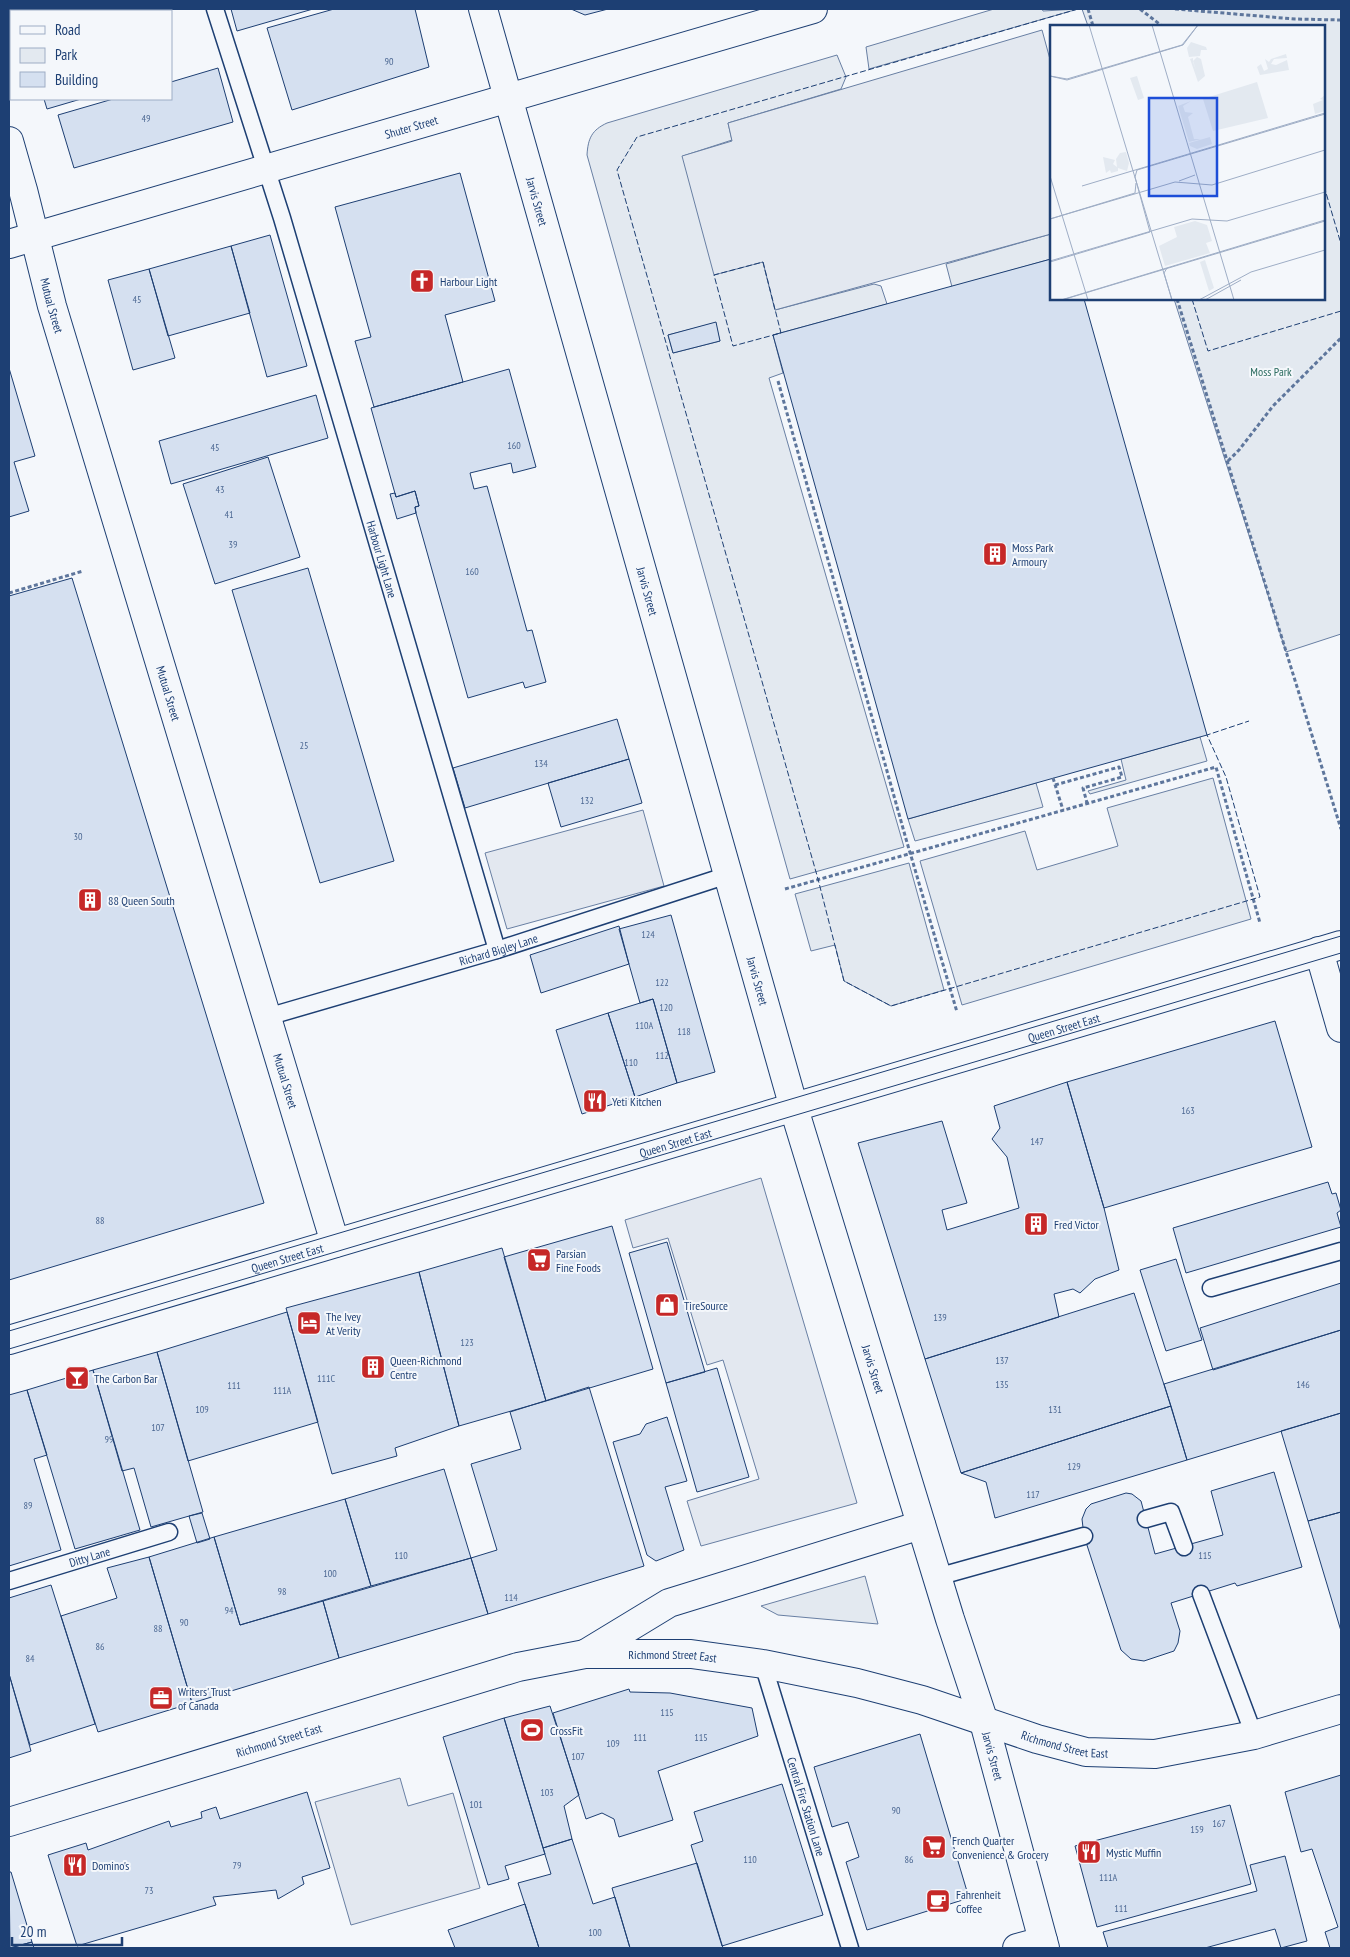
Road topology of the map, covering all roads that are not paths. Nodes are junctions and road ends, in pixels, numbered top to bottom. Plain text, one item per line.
1 (215, 9) edge
2 (483, 9) edge
3 (795, 11) edge
4 (508, 97) junction
5 (9, 141) edge
6 (266, 168) junction
7 (34, 236) junction
8 (9, 244) edge
9 (728, 875) junction
10 (1330, 948) edge
11 (497, 950) junction
12 (266, 1017) junction
13 (1341, 1028) edge
14 (794, 1107) junction
15 (335, 1243) junction
16 (1341, 1251) edge
17 (1211, 1288) dead end
18 (9, 1340) edge
19 (1146, 1519) dead end
20 (921, 1525) junction
21 (169, 1532) dead end
22 (1084, 1536) dead end
23 (1184, 1547) dead end
24 (937, 1577) junction
25 (9, 1581) edge
26 (1202, 1594) dead end
27 (585, 1654) junction
28 (763, 1664) junction
29 (1341, 1709) edge
30 (984, 1722) junction
31 (1254, 1735) junction
32 (9, 1822) edge
33 (1044, 1944) edge
34 (850, 1948) edge
35 (1017, 1948) edge

1 - 6 lane, Harbour Light Lane
2 - 4 main road, Jarvis Street
3 - 4 main road, Shuter Street
4 - 6 main road, Shuter Street
4 - 9 main road, Jarvis Street
5 - 7 main road, Mutual Street
6 - 7 main road, Shuter Street
6 - 11 lane, Harbour Light Lane
7 - 8 main road, Shuter Street
7 - 12 main road, Mutual Street
9 - 11 lane, Richard Bigley Lane
9 - 14 main road, Jarvis Street
10 - 13 main road
10 - 14 main road, Queen Street East
11 - 12 lane, Richard Bigley Lane
12 - 15 main road, Mutual Street
14 - 15 main road, Queen Street East
14 - 20 main road, Jarvis Street
15 - 18 main road, Queen Street East
16 - 17 lane
19 - 23 lane
20 - 24 main road, Jarvis Street
20 - 27 main road
21 - 25 lane, Ditty Lane
22 - 24 lane
24 - 30 main road, Jarvis Street
26 - 31 lane
27 - 28 main road, Richmond Street East
27 - 32 main road, Richmond Street East
28 - 30 main road, Richmond Street East
28 - 34 lane, Central Fire Station Lane
29 - 31 main road, Richmond Street East
30 - 31 main road, Richmond Street East
30 - 33 main road, Jarvis Street
33 - 35 main road

